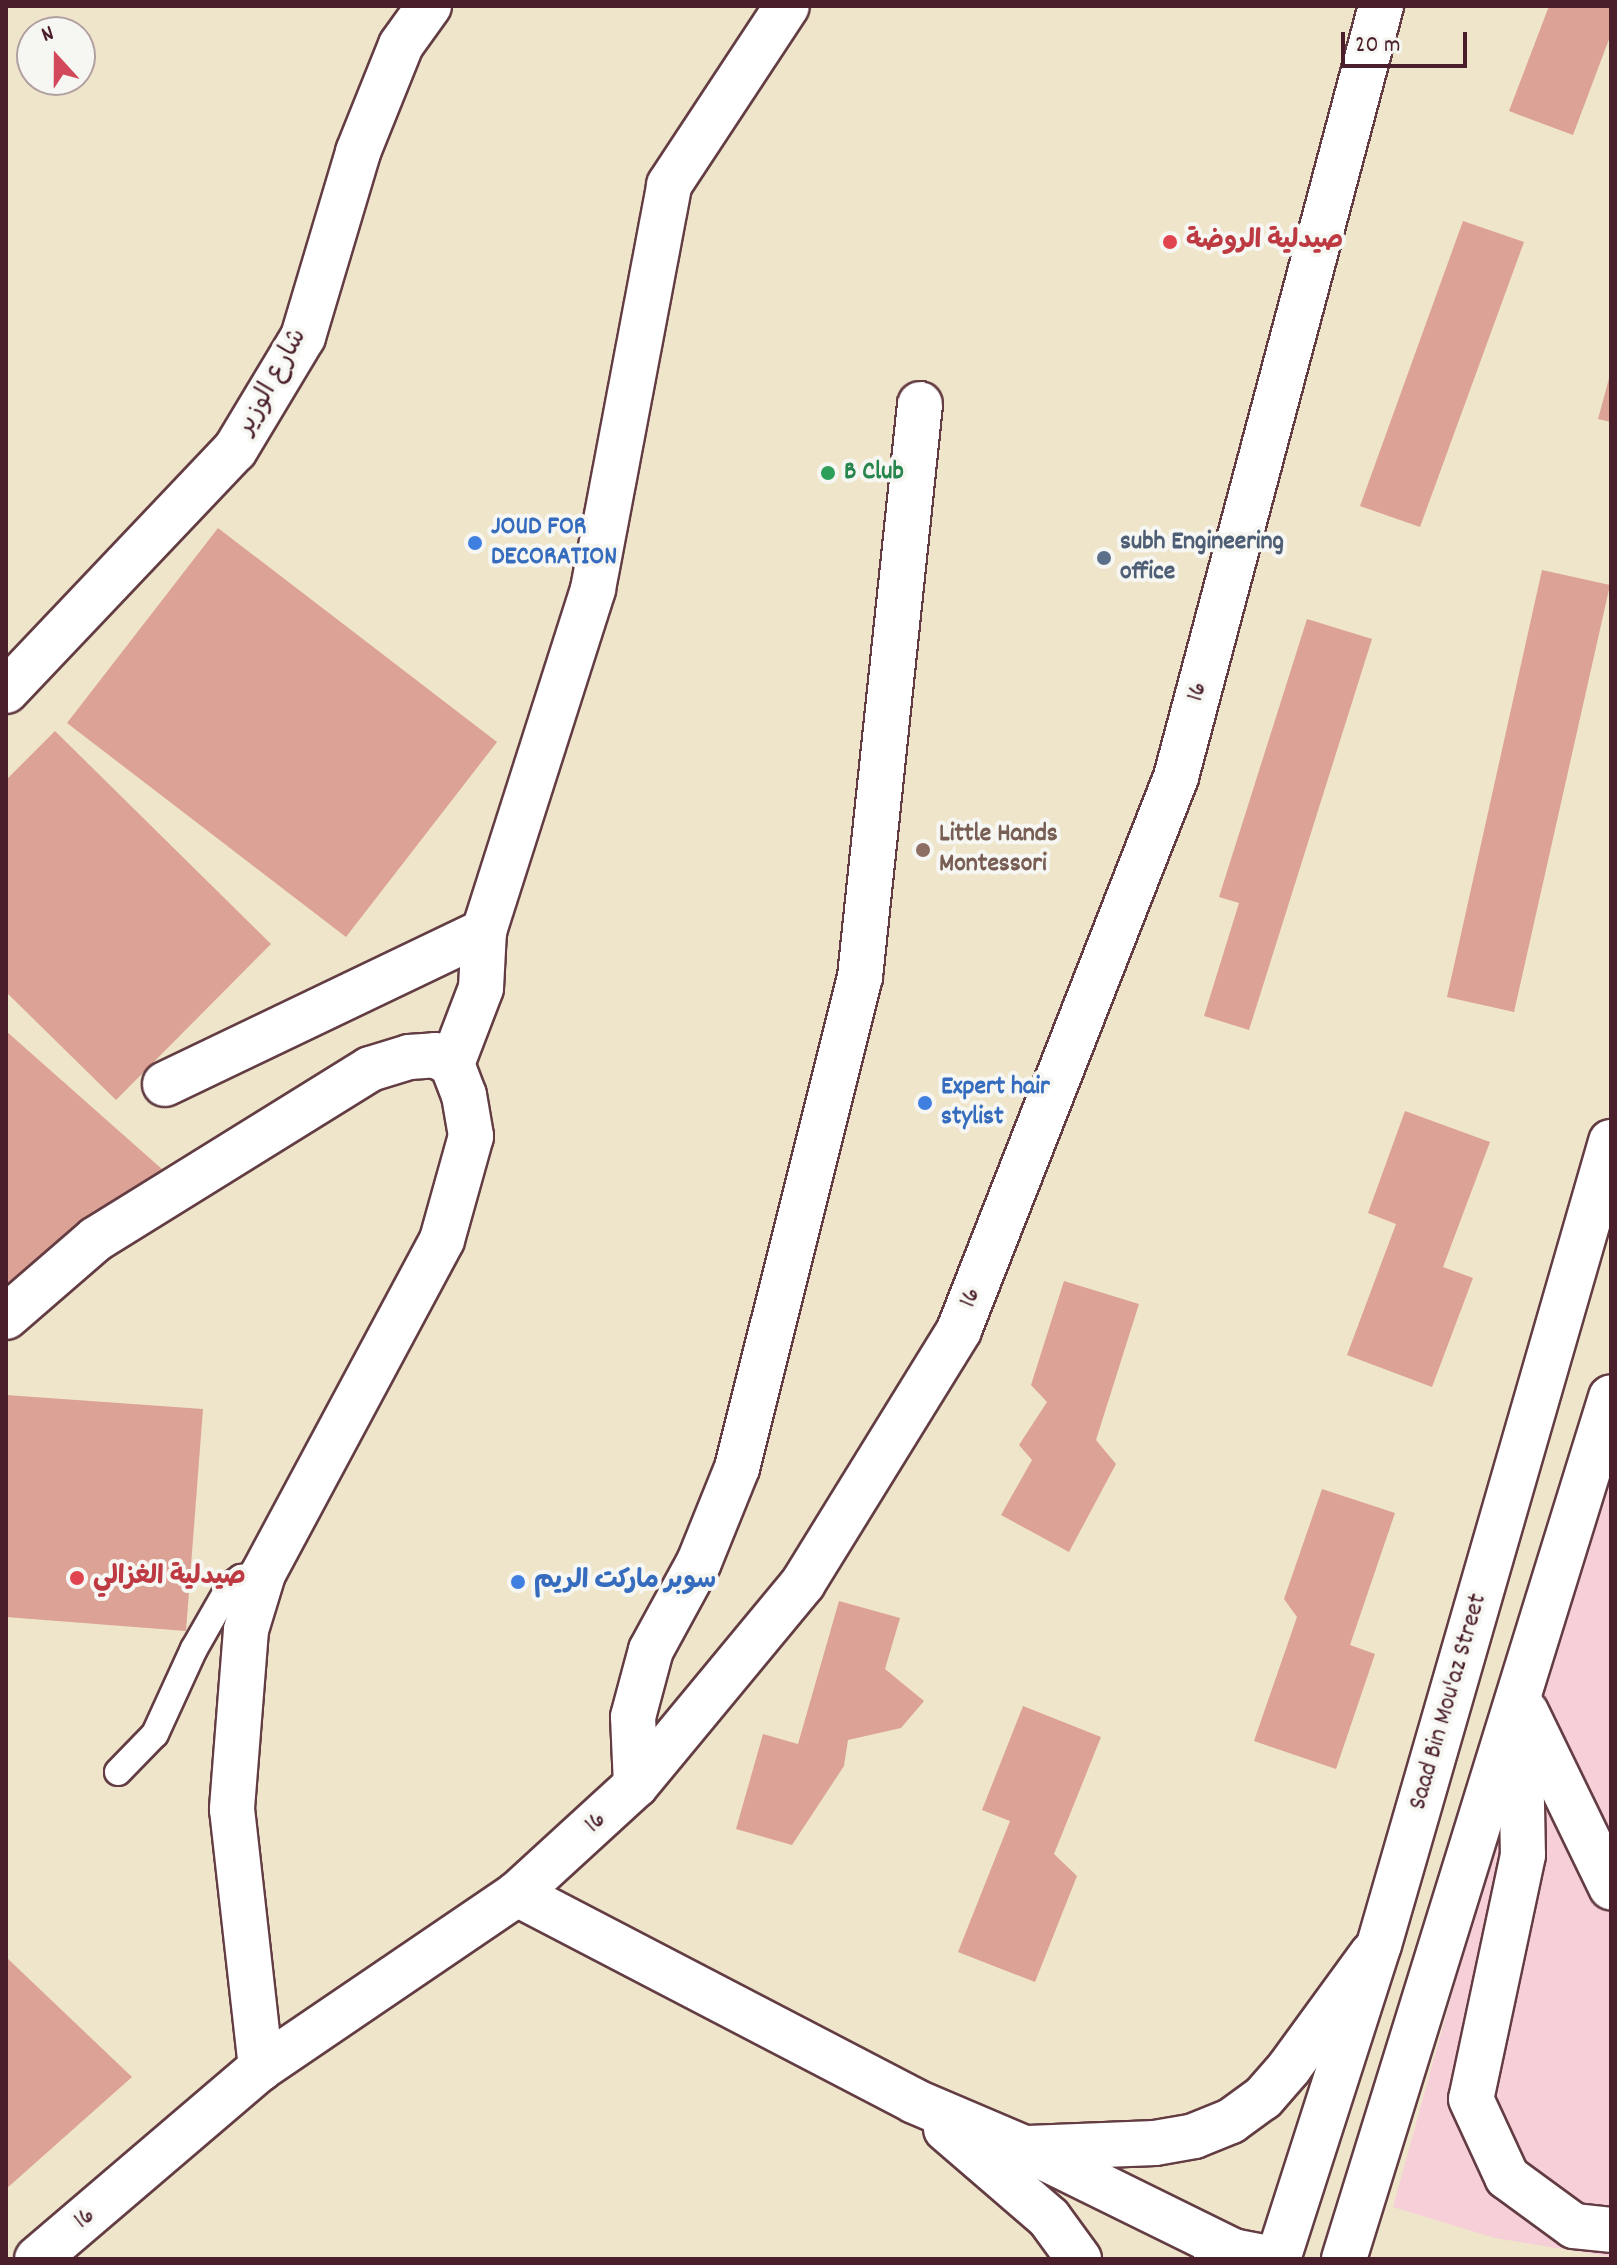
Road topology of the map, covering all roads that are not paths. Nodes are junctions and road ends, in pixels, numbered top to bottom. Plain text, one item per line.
1 (429, 6) edge
2 (787, 6) edge
3 (1381, 6) edge
4 (920, 404) dead end
5 (6, 691) edge
6 (484, 931) junction
7 (452, 1064) junction
8 (165, 1084) dead end
9 (1611, 1142) edge
10 (6, 1317) edge
11 (1611, 1397) edge
12 (263, 1574) junction
13 (1520, 1699) junction
14 (118, 1772) dead end
15 (636, 1785) junction
16 (1611, 1887) edge
17 (517, 1894) junction
18 (1379, 1945) junction
19 (261, 2068) junction
20 (914, 2101) junction
21 (1024, 2148) junction
22 (1611, 2230) edge
23 (1250, 2257) edge
24 (37, 2259) edge
25 (1079, 2259) edge
26 (1344, 2259) edge

1 - 5 street, شارع الوزير
2 - 6 street
3 - 15 street, 16
4 - 15 street
6 - 7 street
6 - 8 street
7 - 10 street
7 - 12 street
9 - 18 street, Saad Bin Mou'az Street
11 - 13 street
12 - 14 lane
12 - 19 street
13 - 16 street
13 - 22 street
13 - 26 street
15 - 17 street, 16
17 - 19 street, 16
17 - 20 street
18 - 21 street
18 - 23 street, Saad Bin Mou'az Street
19 - 24 street, 16
20 - 21 street
20 - 25 street
21 - 23 street

